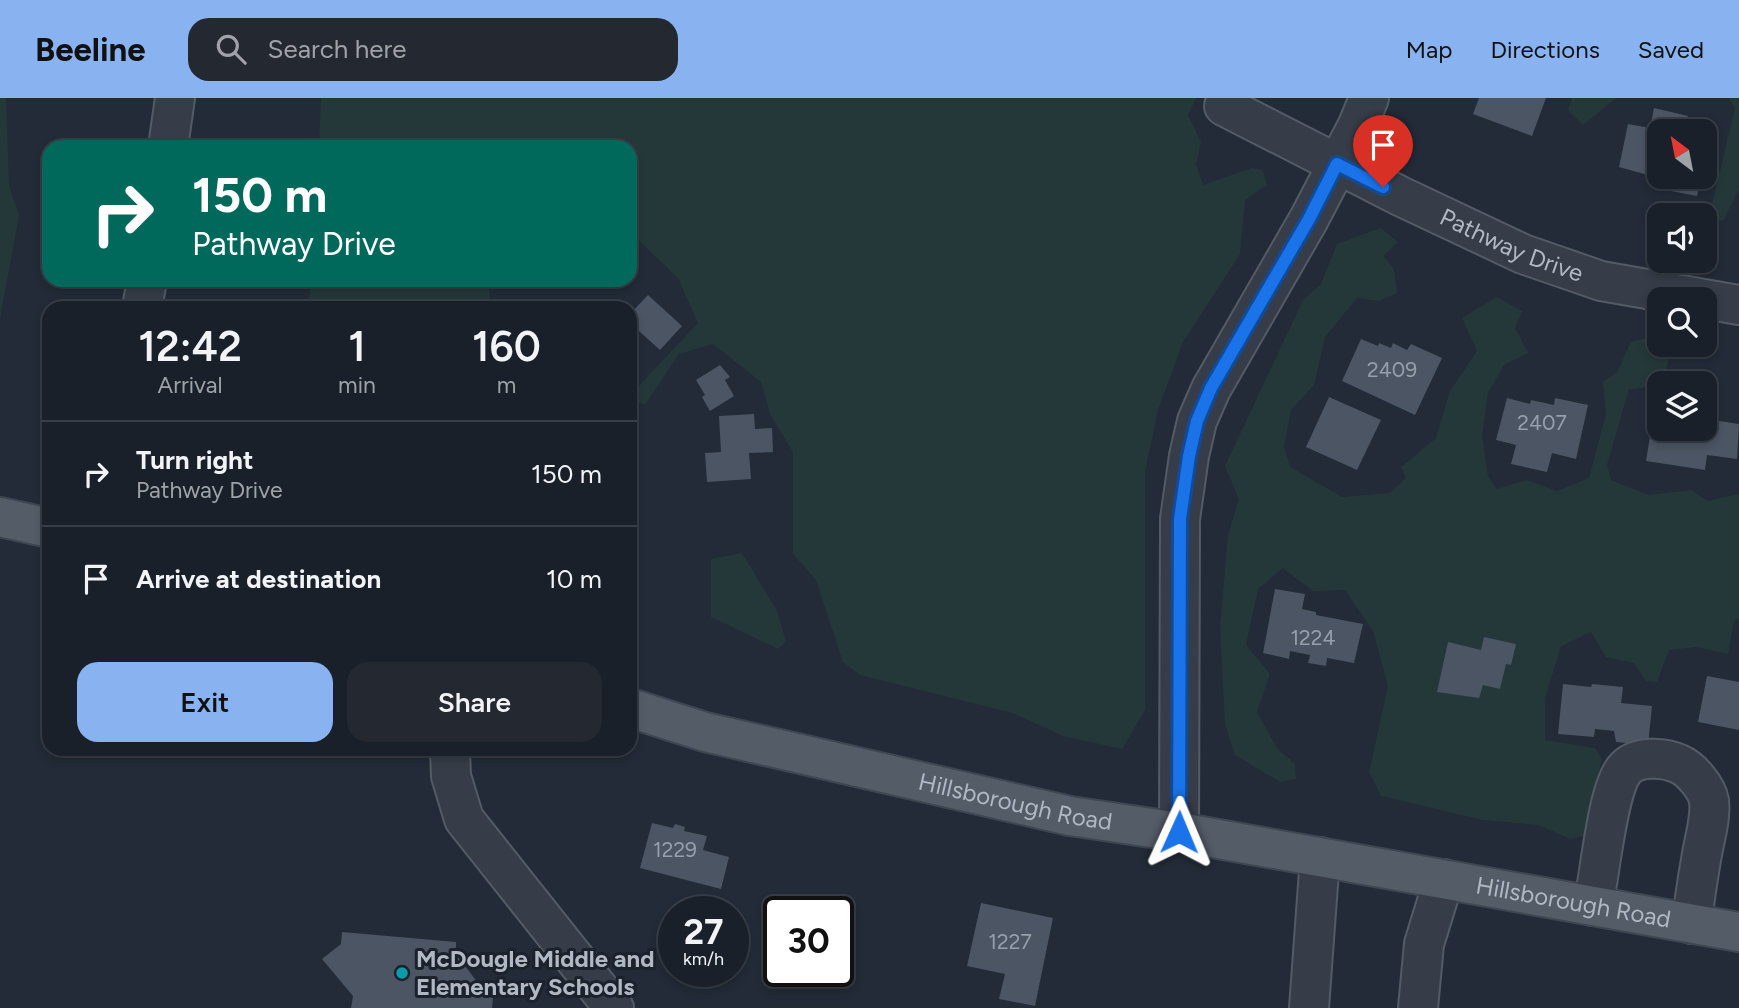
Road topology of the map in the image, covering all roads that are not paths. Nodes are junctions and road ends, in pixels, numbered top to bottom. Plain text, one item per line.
1 (176, 98) edge
2 (1369, 98) edge
3 (1224, 106) dead end
4 (169, 140) edge
5 (1337, 164) junction
6 (1739, 305) edge
7 (0, 517) edge
8 (42, 526) edge
9 (637, 710) edge
10 (450, 756) edge
11 (1179, 832) junction
12 (1320, 857) junction
13 (1444, 879) junction
14 (1593, 906) junction
15 (1692, 923) junction
16 (1739, 932) edge
17 (614, 1008) edge
18 (1309, 1008) edge
19 (1418, 1008) edge

1 - 4 street
2 - 5 street
3 - 5 street, Pathway Drive
5 - 6 street, Pathway Drive
5 - 11 street
7 - 8 main road
9 - 11 main road, Hillsborough Road
10 - 17 street
11 - 12 main road, Hillsborough Road
12 - 13 main road, Hillsborough Road
12 - 18 street
13 - 14 main road, Hillsborough Road
13 - 19 street
14 - 15 main road, Hillsborough Road
14 - 15 street
15 - 16 main road, Hillsborough Road

